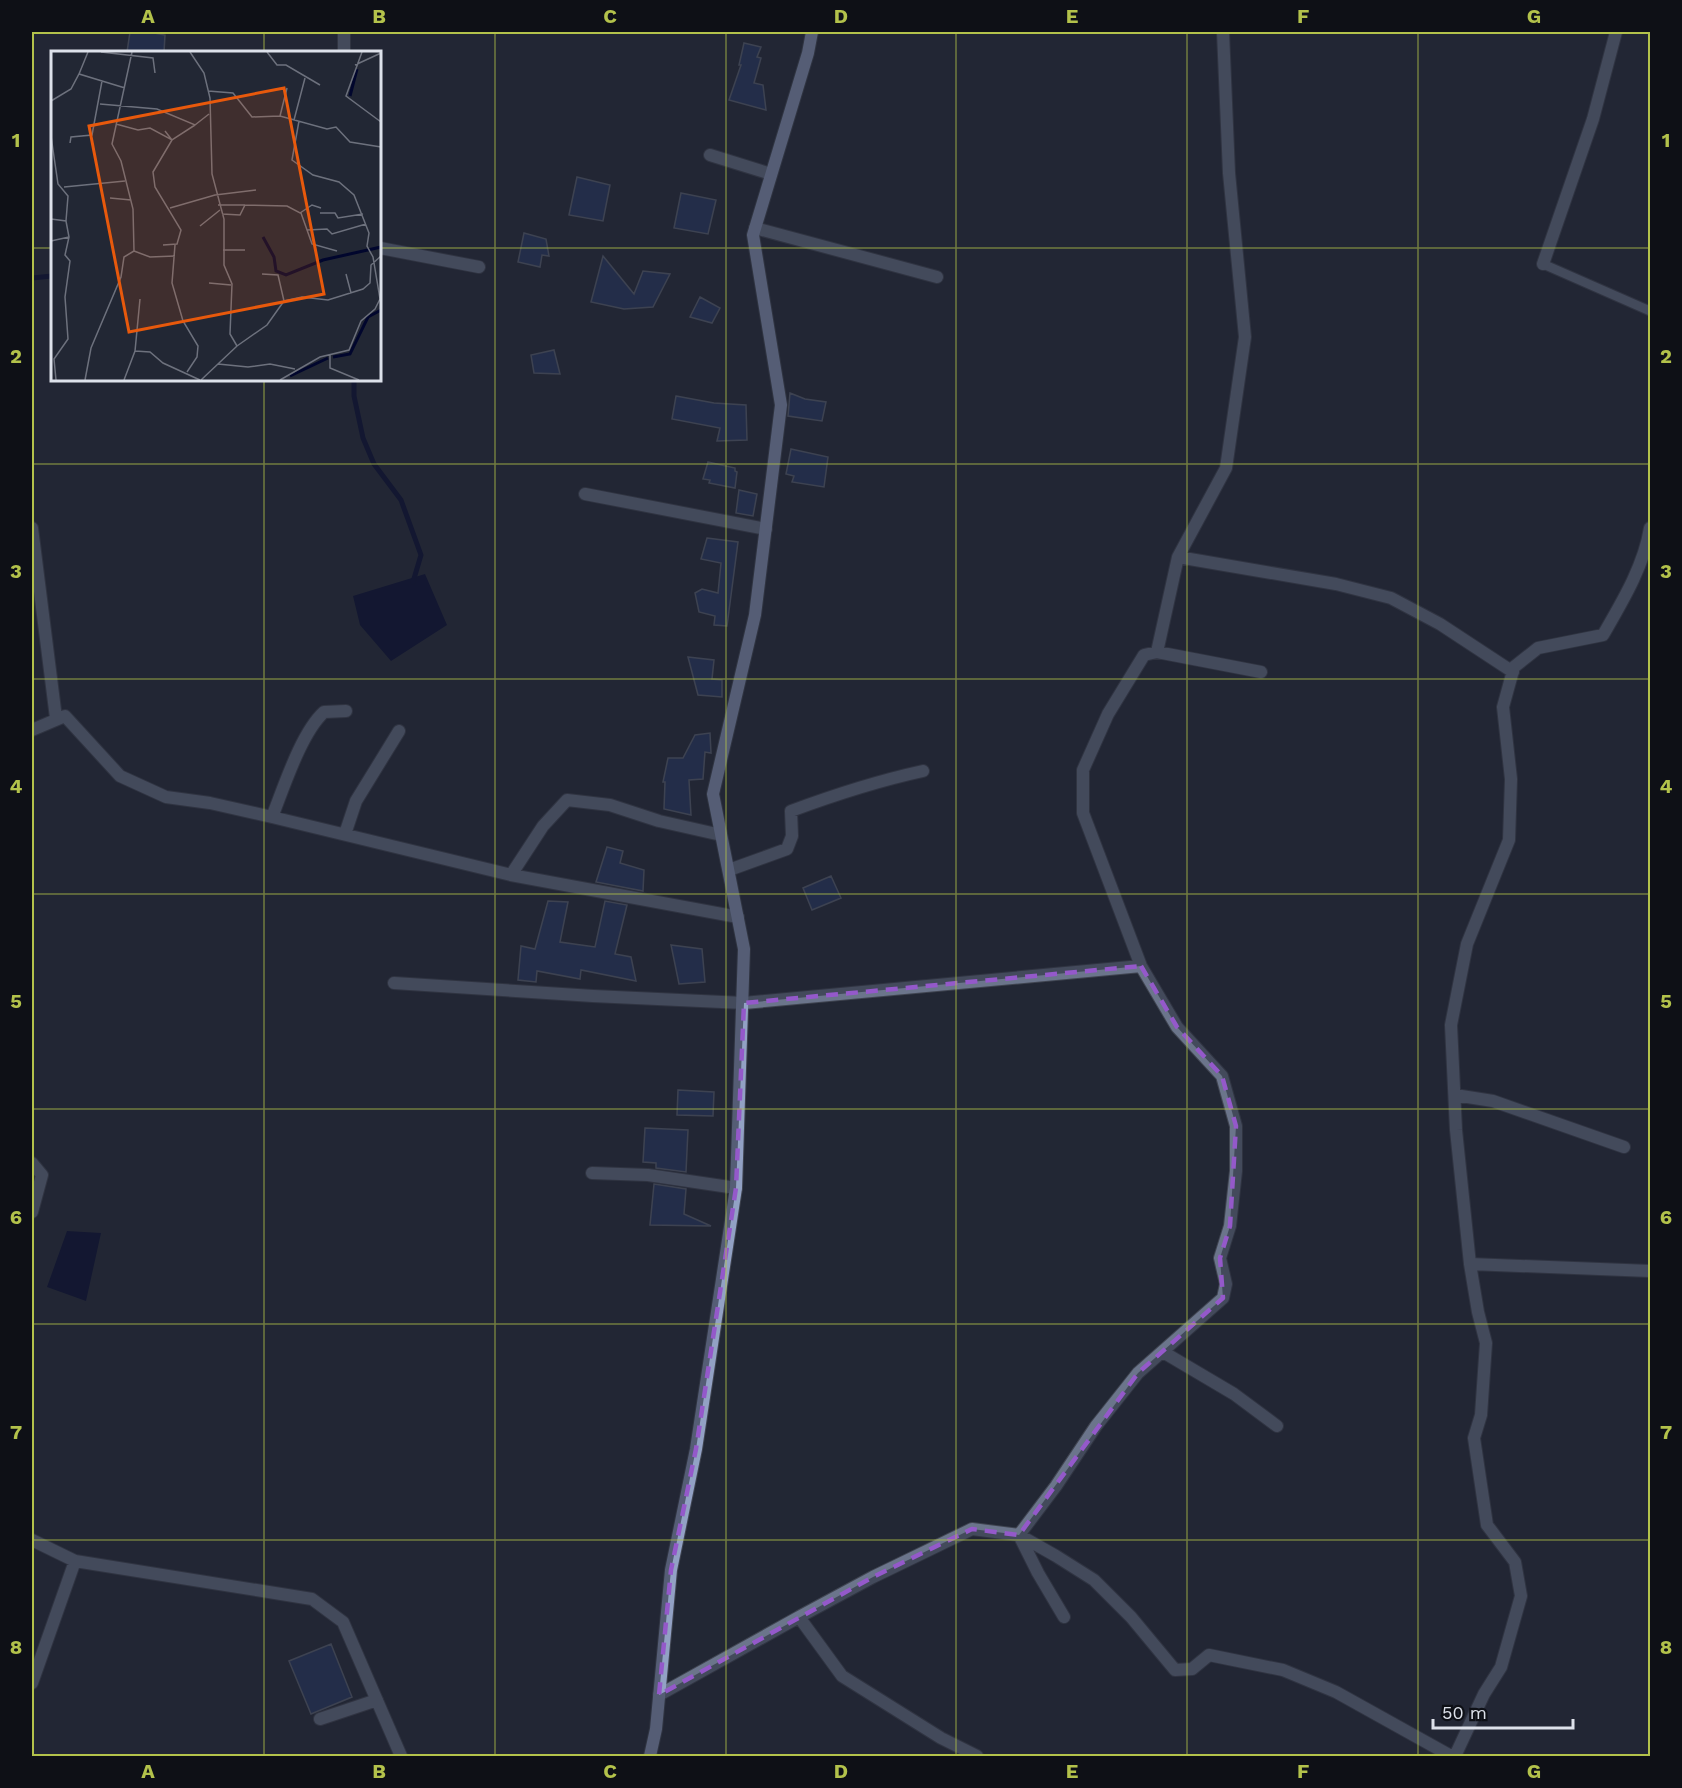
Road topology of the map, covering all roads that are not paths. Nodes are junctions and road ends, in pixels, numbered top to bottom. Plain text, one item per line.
1 (344, 32) edge
2 (812, 32) edge
3 (1223, 32) edge
4 (1616, 32) edge
5 (344, 51) edge
6 (710, 155) dead end
7 (771, 174) junction
8 (755, 228) junction
9 (381, 248) edge
10 (1543, 264) joint
11 (479, 267) dead end
12 (937, 277) dead end
13 (1650, 312) edge
14 (585, 494) dead end
15 (32, 528) edge
16 (1650, 528) edge
17 (766, 529) junction
18 (1178, 557) junction
19 (34, 561) edge
20 (1157, 652) junction
21 (1261, 672) dead end
22 (1513, 672) junction
23 (346, 711) dead end
24 (56, 718) junction
25 (32, 730) edge
26 (399, 730) dead end
27 (923, 771) dead end
28 (272, 817) junction
29 (345, 834) junction
30 (721, 835) junction
31 (729, 870) junction
32 (511, 875) junction
33 (738, 917) junction
34 (1141, 966) junction
35 (394, 983) dead end
36 (744, 1003) junction
37 (1455, 1095) junction
38 (1624, 1147) dead end
39 (32, 1163) edge
40 (592, 1173) dead end
41 (736, 1188) junction
42 (32, 1212) edge
43 (1470, 1264) junction
44 (1650, 1271) edge
45 (1162, 1352) junction
46 (1277, 1426) dead end
47 (1019, 1535) junction
48 (32, 1540) edge
49 (75, 1561) junction
50 (799, 1617) junction
51 (1064, 1617) dead end
52 (32, 1683) edge
53 (659, 1695) junction
54 (377, 1700) junction
55 (320, 1719) dead end
56 (401, 1756) edge
57 (650, 1756) edge
58 (977, 1756) edge
59 (1453, 1756) edge

1 - 5 street
2 - 7 street
3 - 18 street
4 - 10 street
6 - 7 street
7 - 8 street
8 - 12 street
8 - 17 street
9 - 11 street
10 - 13 lane
14 - 17 street
15 - 19 street
16 - 22 street
17 - 30 street
18 - 20 street
18 - 22 street
19 - 24 street
20 - 21 street
20 - 34 street
22 - 37 street
23 - 28 street
24 - 25 street
24 - 28 street
26 - 29 street
27 - 31 street
28 - 29 street
29 - 32 street
30 - 31 street
30 - 32 street
31 - 33 street
32 - 33 street
33 - 36 street
34 - 36 street
34 - 45 street
35 - 36 street
36 - 41 street
37 - 38 street
37 - 43 street
39 - 42 street
40 - 41 street
41 - 53 street
43 - 44 street
43 - 59 street
45 - 46 street
45 - 47 street
47 - 50 street
47 - 51 street
47 - 59 street
48 - 49 street
49 - 52 street
49 - 54 street
50 - 53 street
50 - 58 street
53 - 57 street
54 - 55 street
54 - 56 street

